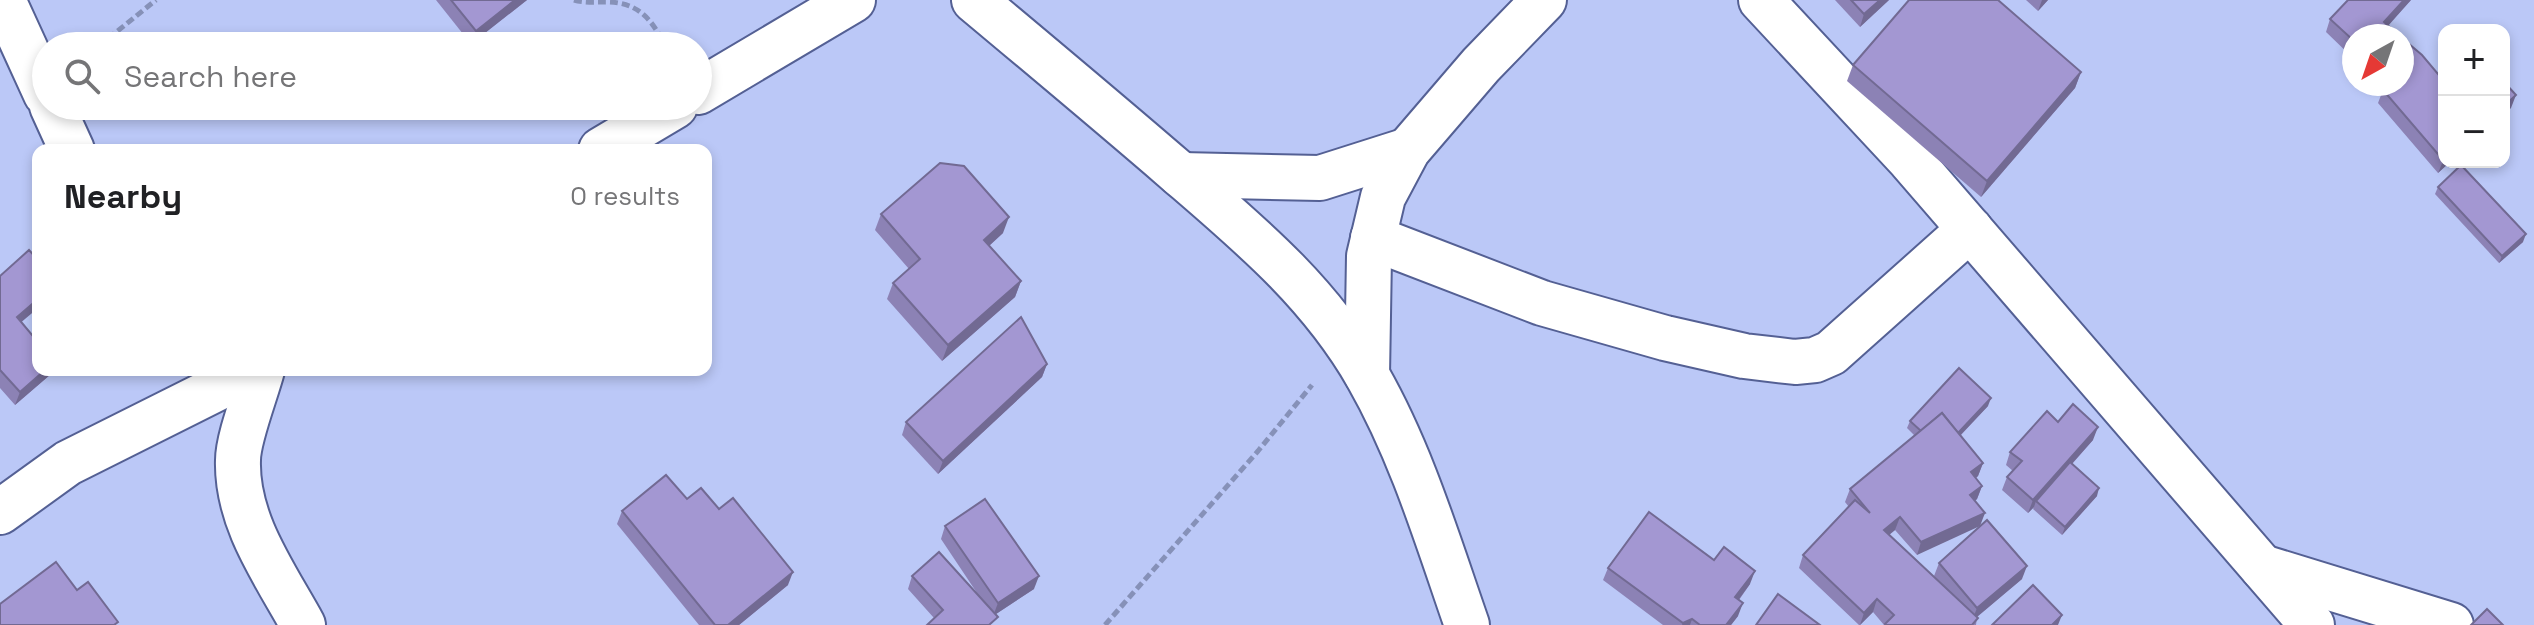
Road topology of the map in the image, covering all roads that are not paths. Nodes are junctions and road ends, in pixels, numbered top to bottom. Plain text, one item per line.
1 (3, 0) edge
2 (853, 0) edge
3 (974, 0) edge
4 (1544, 0) edge
5 (1761, 0) edge
6 (32, 63) edge
7 (712, 84) edge
8 (58, 120) edge
9 (651, 120) edge
10 (69, 144) edge
11 (611, 144) edge
12 (1408, 150) junction
13 (1181, 175) junction
14 (1970, 229) junction
15 (1373, 238) junction
16 (1356, 360) junction
17 (226, 376) edge
18 (260, 376) edge
19 (203, 381) edge
20 (0, 512) edge
21 (2260, 566) junction
22 (303, 625) edge
23 (1467, 625) edge
24 (2312, 625) edge
25 (2451, 625) edge

1 - 6 street
2 - 7 street
3 - 13 street
4 - 12 street
5 - 14 street
8 - 10 street
9 - 11 street
12 - 13 street
12 - 15 street
13 - 16 street
14 - 15 street
14 - 21 street
15 - 16 street
16 - 23 street
17 - 19 street
18 - 22 street
19 - 20 street
21 - 24 street
21 - 25 street

